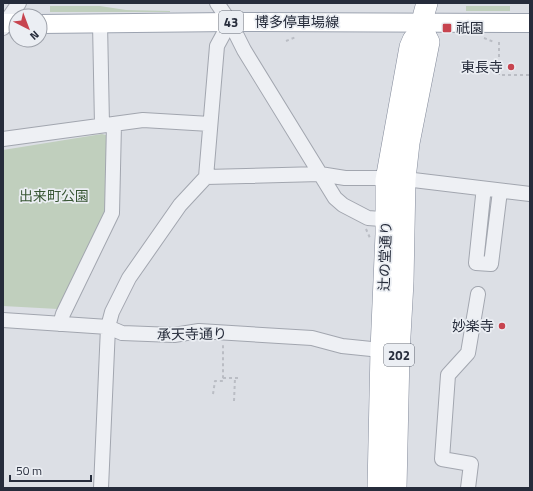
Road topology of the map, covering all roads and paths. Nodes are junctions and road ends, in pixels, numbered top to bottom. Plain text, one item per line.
1 (19, 3) edge
2 (218, 3) edge
3 (427, 3) edge
4 (230, 22) junction
5 (100, 23) junction
6 (530, 23) edge
7 (7, 24) edge
8 (48, 24) edge
9 (422, 26) junction
10 (298, 36) dead end
11 (479, 36) dead end
12 (286, 41) dead end
13 (494, 42) dead end
14 (499, 42) dead end
15 (530, 75) edge
16 (108, 124) junction
17 (210, 124) junction
18 (3, 139) edge
19 (320, 174) junction
20 (206, 177) junction
21 (395, 180) junction
22 (500, 191) junction
23 (530, 194) edge
24 (483, 196) dead end
25 (395, 220) junction
26 (366, 228) dead end
27 (370, 238) dead end
28 (478, 294) dead end
29 (3, 320) edge
30 (60, 324) junction
31 (108, 327) junction
32 (223, 344) dead end
33 (381, 350) junction
34 (223, 378) junction
35 (235, 378) junction
36 (241, 378) dead end
37 (213, 394) dead end
38 (234, 401) dead end
39 (101, 488) edge
40 (378, 488) edge
41 (396, 488) edge
42 (468, 488) edge

1 - 7 street
2 - 4 street
3 - 9 highway
4 - 5 main road, 博多停車場線 / 43
4 - 9 main road, 博多停車場線 / 43
4 - 17 street
4 - 19 street
5 - 8 main road, 博多停車場線 / 43
5 - 16 street
6 - 9 main road, 博多停車場線 / 43
9 - 21 highway, 辻の堂通り / 202
10 - 12 path
11 - 13 path
14 - 15 path
16 - 17 street
16 - 18 street
16 - 30 street
17 - 20 street
19 - 20 street
19 - 21 street
19 - 25 street
20 - 31 street
21 - 22 street
21 - 25 highway, 辻の堂通り / 202
22 - 23 street
22 - 24 street
25 - 33 highway, 辻の堂通り / 202
25 - 41 highway, 辻の堂通り / 202
26 - 27 path
28 - 42 street
29 - 30 street, 承天寺通り
30 - 31 street, 承天寺通り
31 - 33 street, 承天寺通り
31 - 39 street
32 - 34 path
33 - 40 highway, 辻の堂通り / 202
34 - 35 path
34 - 37 path
35 - 36 path
35 - 38 path

